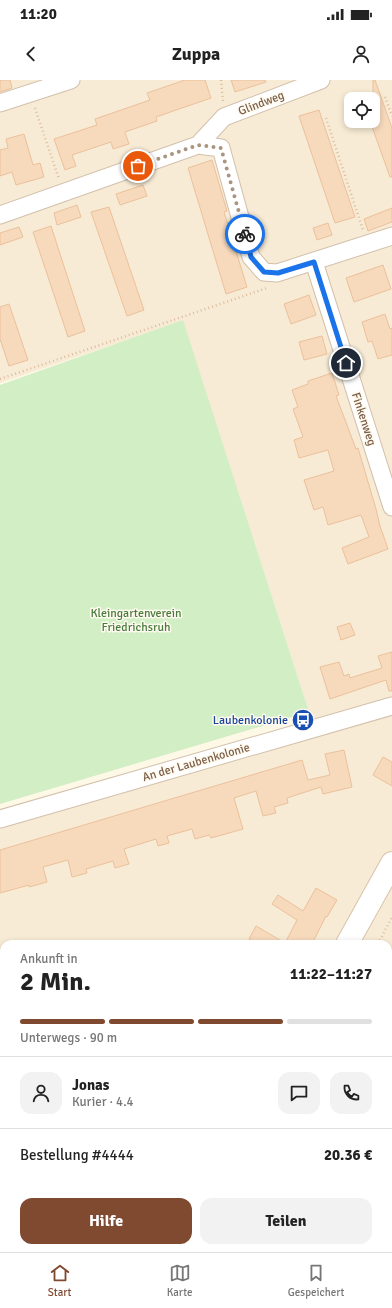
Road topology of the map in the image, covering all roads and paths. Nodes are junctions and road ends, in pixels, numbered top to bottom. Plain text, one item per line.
1 (72, 80) edge
2 (221, 80) edge
3 (321, 80) edge
4 (30, 94) junction
5 (385, 97) dead end
6 (0, 103) edge
7 (392, 116) edge
8 (224, 117) junction
9 (326, 118) dead end
10 (198, 145) junction
11 (64, 193) junction
12 (0, 215) edge
13 (392, 236) edge
14 (367, 244) junction
15 (314, 262) junction
16 (278, 273) junction
17 (0, 379) edge
18 (392, 507) edge
19 (392, 706) edge
20 (0, 819) edge
21 (392, 864) edge
22 (392, 917) edge
23 (349, 940) edge
24 (380, 940) edge

1 - 4 street
2 - 8 path
3 - 8 street, Glindweg
4 - 6 street
4 - 11 path
5 - 7 path
8 - 10 street
9 - 14 path
10 - 11 street
10 - 16 street
11 - 12 street
13 - 14 street
14 - 15 street
15 - 16 street
15 - 18 street, Finkenweg
16 - 17 path
19 - 20 street, An der Laubenkolonie
21 - 23 main road
22 - 24 path

